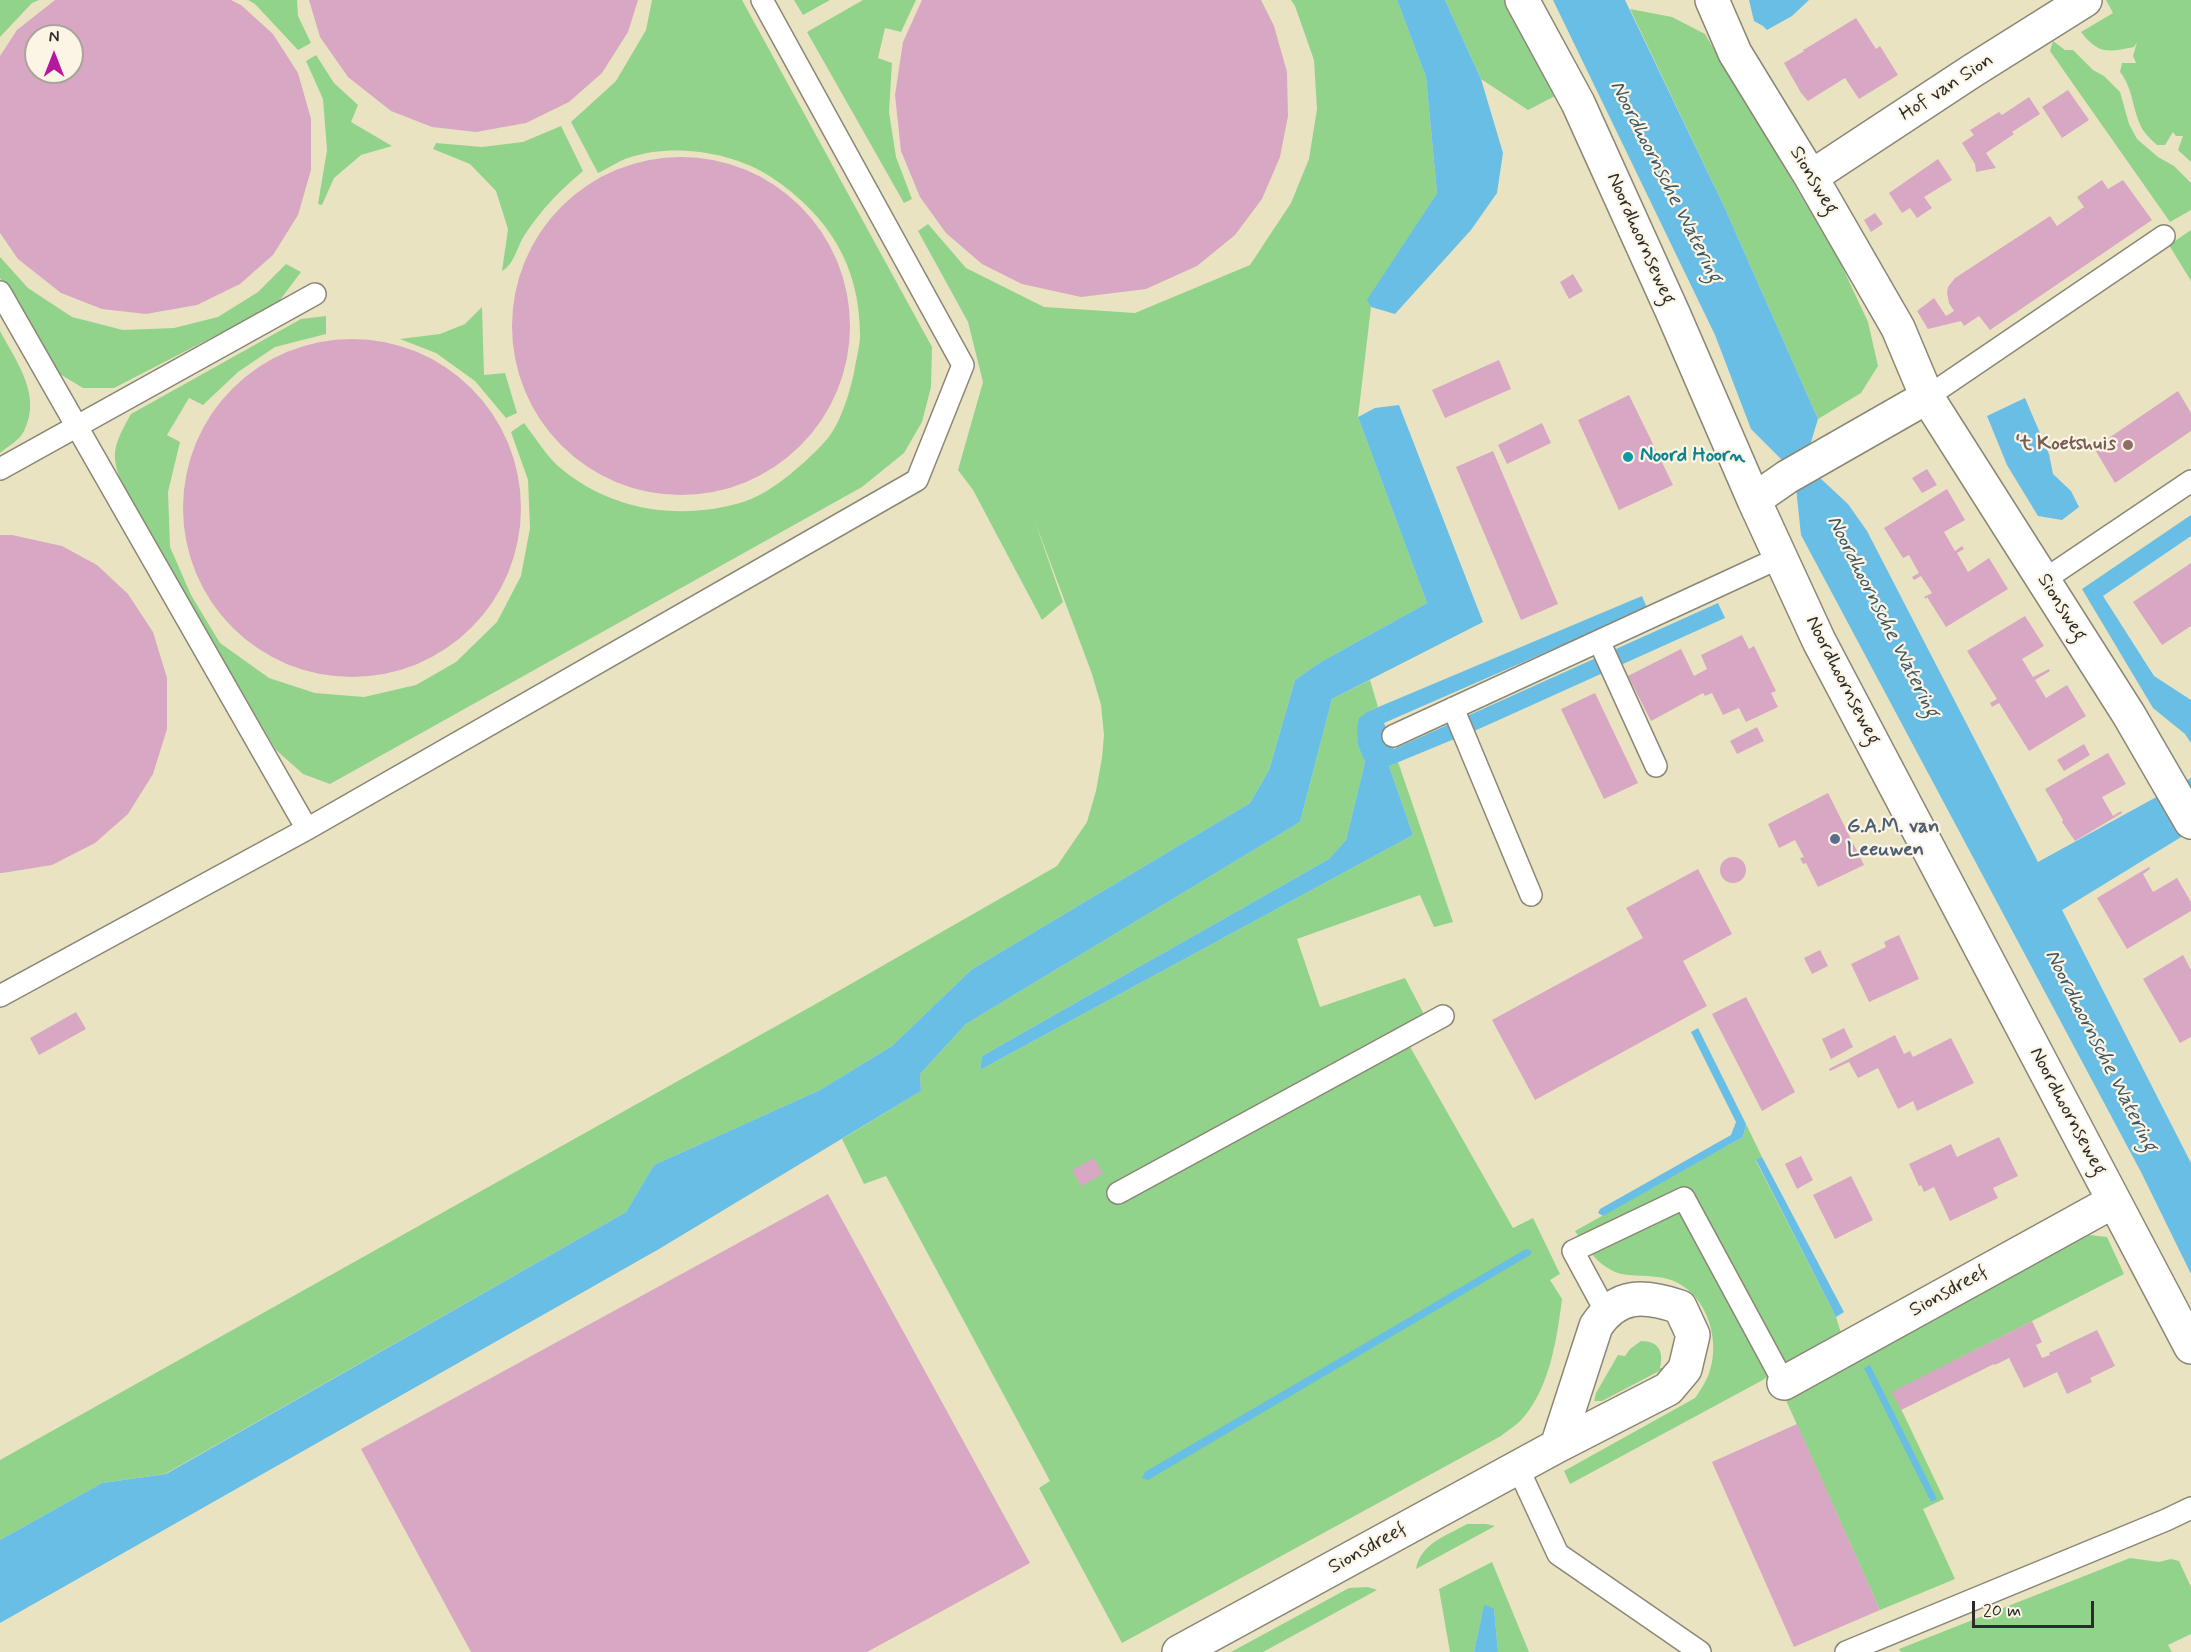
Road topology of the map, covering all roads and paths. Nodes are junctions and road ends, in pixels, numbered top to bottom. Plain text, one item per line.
1 (762, 0) edge
2 (1522, 0) edge
3 (1712, 0) edge
4 (2085, 0) edge
5 (1811, 177) junction
6 (2164, 236) dead end
7 (0, 291) edge
8 (315, 294) dead end
9 (1927, 397) junction
10 (77, 426) junction
11 (0, 468) edge
12 (2191, 481) edge
13 (1754, 500) junction
14 (1781, 558) junction
15 (2044, 580) junction
16 (1601, 644) junction
17 (1454, 712) junction
18 (1393, 736) dead end
19 (1656, 766) dead end
20 (2191, 822) edge
21 (307, 829) junction
22 (1531, 895) dead end
23 (0, 996) edge
24 (1443, 1016) dead end
25 (1118, 1193) dead end
26 (2114, 1201) junction
27 (1605, 1312) junction
28 (2191, 1347) edge
29 (1784, 1383) joint
30 (1557, 1446) junction
31 (1518, 1468) junction
32 (2191, 1508) edge
33 (1179, 1652) edge
34 (1700, 1652) edge
35 (1846, 1652) edge

1 - 21 lane
2 - 13 street, Noordhoornseweg
3 - 5 street, Sionsweg
4 - 5 street, Hof van Sion
5 - 9 street, Sionsweg
6 - 9 lane
7 - 10 lane
8 - 10 lane
9 - 13 street
9 - 15 street, Sionsweg
10 - 11 lane
10 - 21 lane
12 - 15 lane
13 - 14 street, Noordhoornseweg
14 - 16 lane
14 - 26 street, Noordhoornseweg
15 - 20 street, Sionsweg
16 - 17 lane
16 - 19 lane
17 - 18 lane
17 - 22 lane
21 - 23 lane
24 - 25 lane
26 - 28 street, Noordhoornseweg
26 - 29 street, Sionsdreef
27 - 29 lane
27 - 30 street
27 - 30 street, Sionsdreef
30 - 31 street, Sionsdreef
31 - 33 street, Sionsdreef
31 - 34 lane
32 - 35 lane

